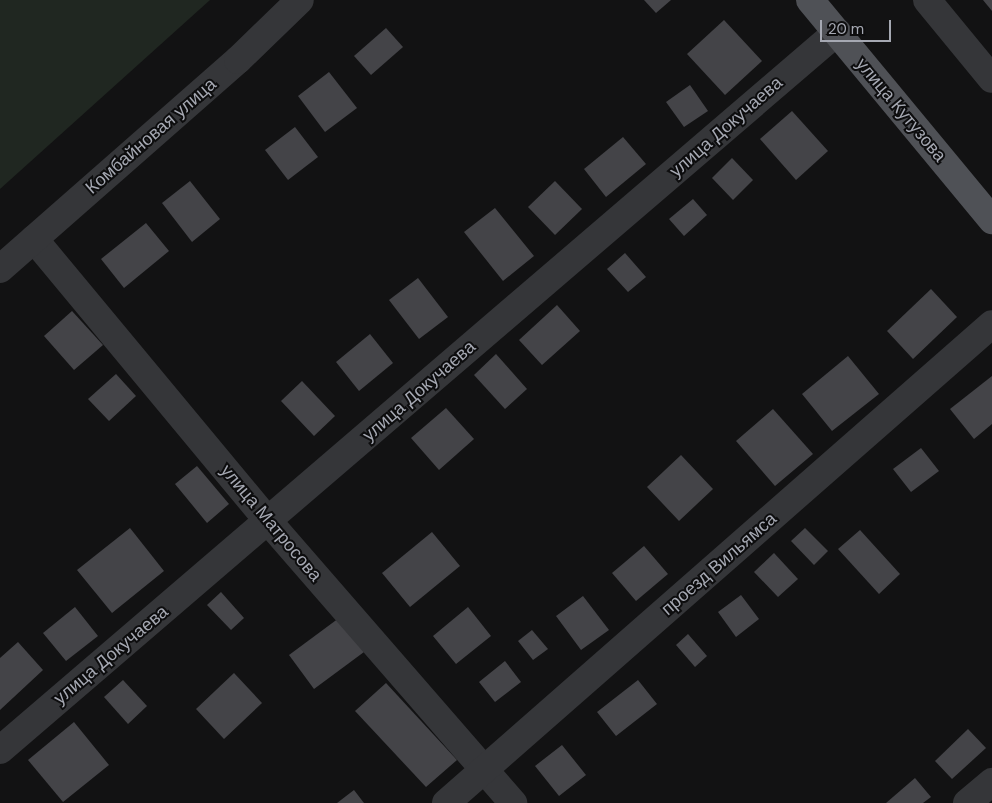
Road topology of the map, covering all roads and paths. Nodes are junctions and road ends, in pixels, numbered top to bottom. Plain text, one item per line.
1 (300, 0) edge
2 (810, 0) edge
3 (927, 0) edge
4 (836, 32) junction
5 (992, 79) edge
6 (991, 217) edge
7 (34, 239) junction
8 (0, 269) edge
9 (992, 324) edge
10 (268, 521) junction
11 (0, 750) edge
12 (484, 770) junction
13 (992, 782) edge
14 (446, 803) edge
15 (513, 803) edge
16 (967, 803) edge

1 - 7 street, Комбайновая улица
2 - 4 main road, улица Кутузова
3 - 5 street
4 - 6 main road, улица Кутузова
4 - 10 street, улица Докучаева
7 - 8 street, Комбайновая улица
7 - 10 street, улица Матросова
9 - 12 street, проезд Вильямса
10 - 11 street, улица Докучаева
10 - 12 street, улица Матросова
12 - 14 street, проезд Вильямса
12 - 15 street, улица Матросова
13 - 16 street

